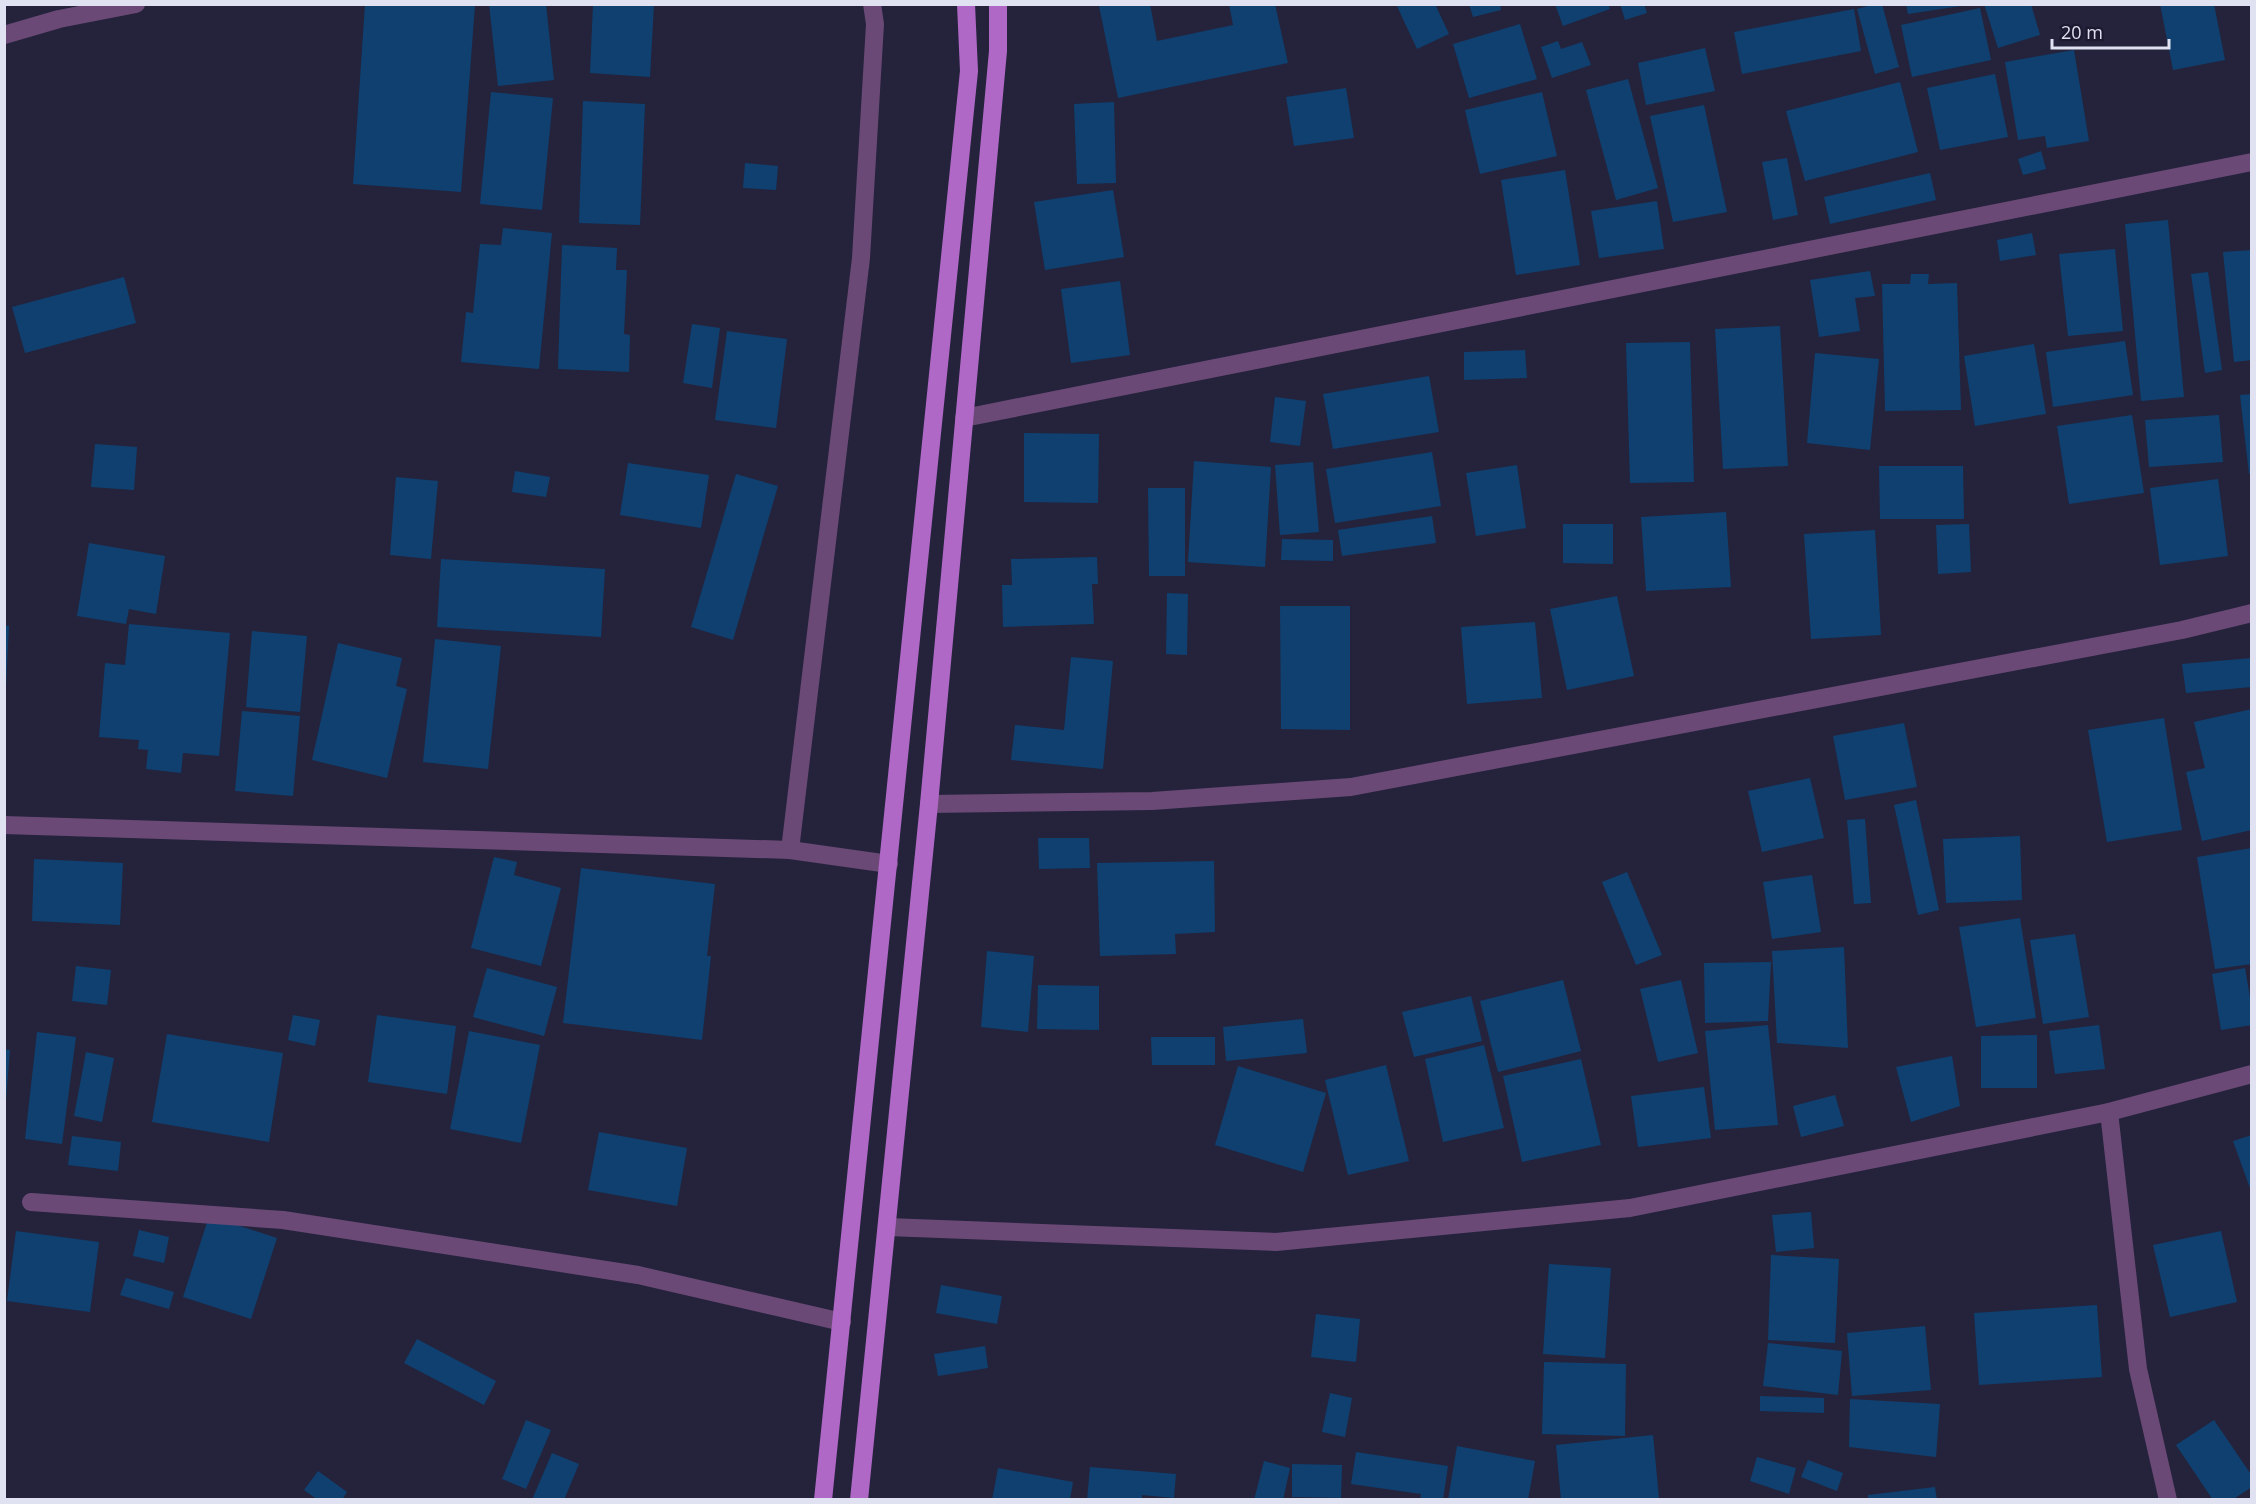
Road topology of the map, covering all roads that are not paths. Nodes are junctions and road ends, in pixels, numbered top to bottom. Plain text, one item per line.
1 (136, 4) edge
2 (872, 4) edge
3 (966, 4) edge
4 (998, 4) edge
5 (56, 12) edge
6 (4, 34) edge
7 (2252, 162) edge
8 (964, 418) junction
9 (2252, 613) edge
10 (929, 804) junction
11 (4, 825) edge
12 (790, 850) junction
13 (889, 864) junction
14 (2252, 1074) edge
15 (2109, 1112) junction
16 (31, 1202) dead end
17 (888, 1227) junction
18 (842, 1322) junction
19 (823, 1500) edge
20 (859, 1500) edge
21 (2168, 1500) edge

1 - 5 street
2 - 12 street
3 - 13 main road
4 - 8 main road
5 - 6 street
7 - 8 street
8 - 10 main road
9 - 10 street
10 - 17 main road
11 - 12 street
12 - 13 street
13 - 18 main road
14 - 15 street
15 - 17 street
15 - 21 street
16 - 18 street
17 - 20 main road
18 - 19 main road

